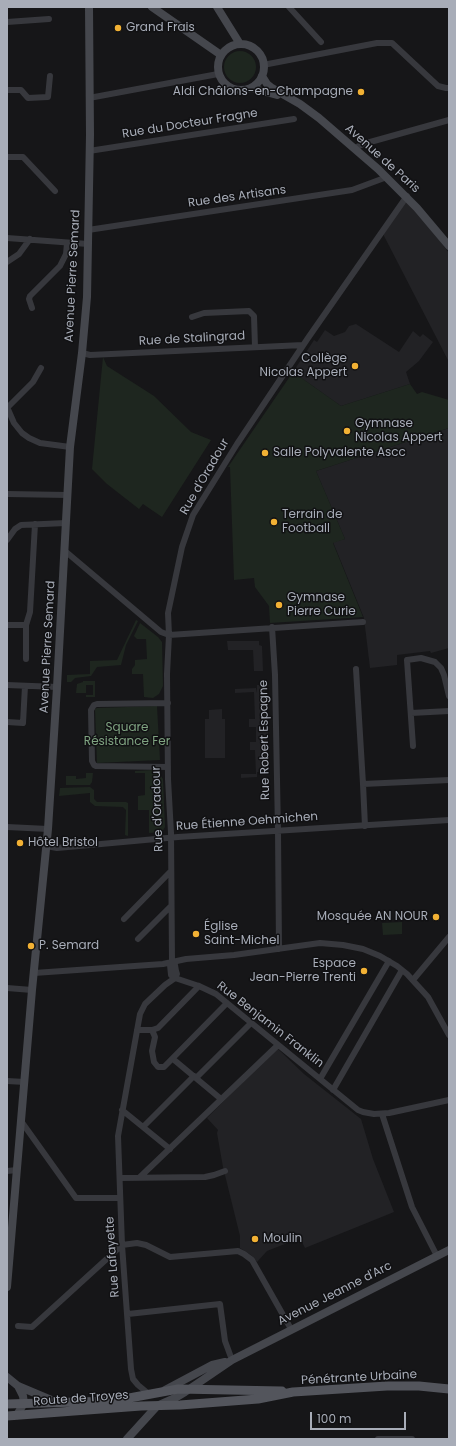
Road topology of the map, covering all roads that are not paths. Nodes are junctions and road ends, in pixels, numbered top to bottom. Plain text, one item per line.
1 (89, 7) edge
2 (152, 7) edge
3 (217, 7) edge
4 (289, 7) edge
5 (50, 20) dead end
6 (7, 22) edge
7 (321, 42) dead end
8 (240, 44) junction
9 (221, 55) junction
10 (263, 65) junction
11 (218, 74) junction
12 (50, 76) dead end
13 (262, 76) junction
14 (251, 88) junction
15 (449, 88) edge
16 (7, 90) edge
17 (89, 98) junction
18 (290, 100) junction
19 (294, 119) dead end
20 (449, 120) edge
21 (355, 148) junction
22 (89, 151) junction
23 (7, 157) edge
24 (387, 177) junction
25 (54, 191) dead end
26 (407, 196) junction
27 (88, 230) junction
28 (7, 238) edge
29 (30, 239) junction
30 (448, 242) edge
31 (67, 243) junction
32 (88, 244) junction
33 (7, 262) edge
34 (32, 308) dead end
35 (192, 317) dead end
36 (304, 345) junction
37 (255, 347) junction
38 (82, 353) junction
39 (41, 368) dead end
40 (7, 408) edge
41 (70, 447) junction
42 (7, 494) edge
43 (68, 495) junction
44 (66, 523) junction
45 (36, 524) junction
46 (7, 540) edge
47 (65, 551) junction
48 (363, 622) dead end
49 (7, 625) edge
50 (26, 625) junction
51 (272, 627) junction
52 (169, 635) junction
53 (26, 659) dead end
54 (356, 669) dead end
55 (7, 686) edge
56 (25, 686) junction
57 (58, 687) junction
58 (449, 696) edge
59 (168, 703) junction
60 (449, 711) edge
61 (411, 713) junction
62 (7, 722) edge
63 (413, 746) dead end
64 (168, 766) junction
65 (449, 780) edge
66 (364, 784) junction
67 (449, 820) edge
68 (364, 826) junction
69 (7, 827) edge
70 (48, 829) junction
71 (278, 831) junction
72 (171, 838) junction
73 (46, 846) junction
74 (171, 871) junction
75 (171, 906) junction
76 (124, 919) dead end
77 (449, 936) edge
78 (138, 939) dead end
79 (279, 948) junction
80 (389, 961) junction
81 (172, 962) junction
82 (402, 970) junction
83 (34, 972) junction
84 (175, 978) junction
85 (412, 980) junction
86 (199, 986) junction
87 (7, 988) edge
88 (32, 990) junction
89 (227, 1004) junction
90 (251, 1023) junction
91 (137, 1030) junction
92 (152, 1030) junction
93 (449, 1035) edge
94 (278, 1045) junction
95 (173, 1059) junction
96 (195, 1077) junction
97 (320, 1080) junction
98 (7, 1082) edge
99 (25, 1082) junction
100 (333, 1090) junction
101 (221, 1099) junction
102 (449, 1100) edge
103 (122, 1110) junction
104 (382, 1114) junction
105 (21, 1121) junction
106 (144, 1127) junction
107 (170, 1148) junction
108 (17, 1170) junction
109 (225, 1170) dead end
110 (7, 1171) edge
111 (140, 1177) junction
112 (120, 1178) junction
113 (120, 1198) junction
114 (9, 1233) edge
115 (122, 1245) junction
116 (449, 1250) edge
117 (437, 1256) junction
118 (7, 1287) edge
119 (128, 1314) junction
120 (18, 1326) dead end
121 (291, 1329) junction
122 (232, 1360) junction
123 (211, 1375) junction
124 (11, 1382) edge
125 (191, 1389) junction
126 (449, 1389) edge
127 (215, 1390) junction
128 (164, 1392) junction
129 (293, 1392) junction
130 (150, 1395) junction
131 (56, 1402) junction
132 (24, 1403) junction
133 (7, 1404) edge
134 (157, 1406) junction
135 (10, 1416) edge
136 (127, 1439) edge
137 (378, 1439) edge
138 (412, 1439) edge

1 - 17 main road, Avenue Pierre Semard
2 - 9 main road
3 - 8 main road
4 - 7 street
5 - 6 street
8 - 9 main road
8 - 10 main road
9 - 11 main road
10 - 13 main road
10 - 15 street
11 - 14 main road
11 - 17 street
12 - 16 street
13 - 14 main road
13 - 18 main road, Avenue de Paris
14 - 18 main road, Avenue de Paris
17 - 22 main road, Avenue Pierre Semard
18 - 21 main road, Avenue de Paris
19 - 22 street, Rue du Docteur Fragne
20 - 21 street
21 - 24 main road, Avenue de Paris
22 - 27 main road, Avenue Pierre Semard
23 - 25 street
24 - 26 main road, Avenue de Paris
24 - 27 street, Rue des Artisans
26 - 30 main road, Avenue de Paris
26 - 36 street, Rue d'Oradour
27 - 32 main road, Avenue Pierre Semard
28 - 29 street
29 - 31 street
29 - 33 street
31 - 32 street
31 - 34 street
32 - 38 main road, Avenue Pierre Semard
35 - 37 street
36 - 37 street, Rue de Stalingrad
36 - 52 street, Rue d'Oradour
37 - 38 street, Rue de Stalingrad
38 - 41 main road, Avenue Pierre Semard
39 - 40 street
40 - 41 street
41 - 43 main road, Avenue Pierre Semard
42 - 43 street
43 - 44 main road, Avenue Pierre Semard
44 - 45 street
44 - 47 main road, Avenue Pierre Semard
45 - 46 street
45 - 50 street
47 - 52 street
47 - 57 main road, Avenue Pierre Semard
48 - 51 street
49 - 50 street
50 - 53 street
51 - 52 street
51 - 71 street, Rue Robert Espagne
52 - 59 street, Rue d'Oradour
54 - 66 street
55 - 56 street
56 - 57 street
56 - 62 street
57 - 70 main road, Avenue Pierre Semard
58 - 61 street
59 - 64 street, Rue d'Oradour
59 - 64 street
60 - 61 street
61 - 63 street
64 - 72 street, Rue d'Oradour
65 - 66 street
66 - 68 street
67 - 68 street, Rue Étienne Oehmichen
68 - 71 street, Rue Étienne Oehmichen
69 - 70 street
70 - 73 main road, Avenue Pierre Semard
71 - 72 street, Rue Étienne Oehmichen
71 - 79 street, Rue Robert Espagne
72 - 73 street, Rue Étienne Oehmichen
72 - 74 street, Rue d'Oradour
73 - 83 main road, Avenue Pierre Semard
74 - 75 street, Rue d'Oradour
74 - 76 street
75 - 78 street
75 - 81 street, Rue d'Oradour
77 - 85 street
79 - 80 street
79 - 81 street
80 - 82 street
80 - 97 street
81 - 83 street
81 - 84 street
82 - 85 street
82 - 100 street
83 - 88 main road, Avenue Pierre Semard
84 - 86 street, Rue Benjamin Franklin
84 - 91 street, Rue Lafayette
85 - 93 street
86 - 89 street, Rue Benjamin Franklin
86 - 92 street
87 - 88 street
88 - 99 main road, Avenue Pierre Semard
89 - 90 street, Rue Benjamin Franklin
89 - 95 street
90 - 94 street, Rue Benjamin Franklin
90 - 96 street
91 - 92 street
91 - 103 street, Rue Lafayette
92 - 95 street
94 - 97 street, Rue Benjamin Franklin
94 - 101 street
95 - 96 street
96 - 101 street
96 - 106 street
97 - 100 street, Rue Benjamin Franklin
98 - 99 street
99 - 105 main road, Avenue Pierre Semard
100 - 104 street, Rue Benjamin Franklin
101 - 107 street
102 - 104 street, Rue Benjamin Franklin
103 - 106 street
103 - 112 street, Rue Lafayette
104 - 117 street
105 - 108 main road, Avenue Pierre Semard
105 - 113 street
106 - 107 street
107 - 111 street
108 - 110 street
108 - 114 main road, Avenue Pierre Semard
109 - 111 street
111 - 112 street
112 - 113 street, Rue Lafayette
113 - 115 street, Rue Lafayette
114 - 118 main road, Avenue Pierre Semard
115 - 119 street, Rue Lafayette
115 - 120 street
115 - 121 street
116 - 117 main road, Avenue Jeanne d'Arc
117 - 121 main road, Avenue Jeanne d'Arc
119 - 122 street
119 - 130 street, Rue Lafayette
121 - 122 main road, Avenue Jeanne d'Arc
122 - 123 main road, Avenue Jeanne d'Arc
122 - 128 main road, Avenue Jeanne d'Arc
123 - 125 main road, Avenue Jeanne d'Arc
123 - 127 main road
124 - 131 main road
124 - 132 main road
125 - 127 main road
125 - 128 main road
125 - 134 main road, Avenue Jeanne d'Arc
126 - 129 main road, Pénétrante Urbaine
127 - 129 main road
128 - 130 main road
129 - 134 main road, Route de Troyes
130 - 131 main road
131 - 132 main road
132 - 133 main road
132 - 135 main road
134 - 135 main road, Route de Troyes
134 - 136 main road
137 - 138 street

